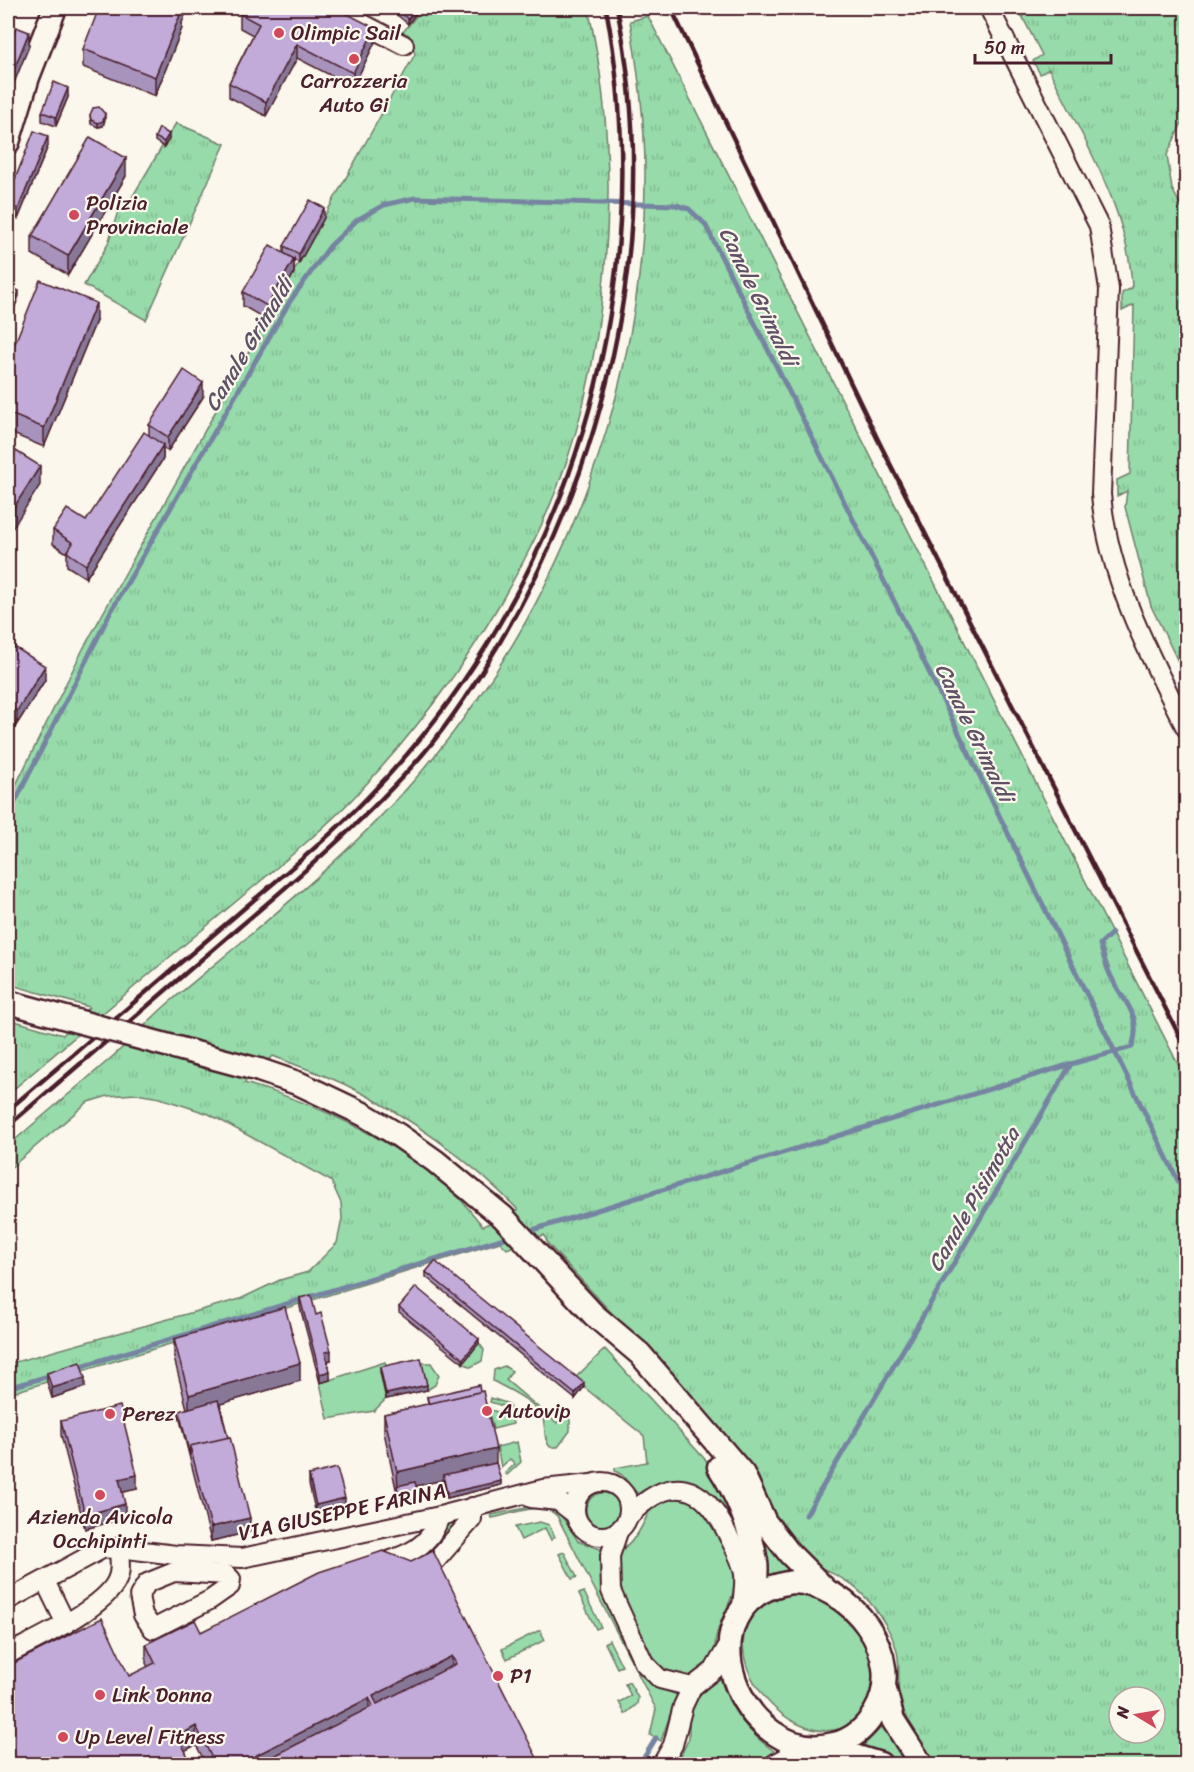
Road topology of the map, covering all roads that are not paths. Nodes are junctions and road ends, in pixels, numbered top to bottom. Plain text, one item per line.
1 (55, 8) edge
2 (70, 8) edge
3 (332, 8) edge
4 (989, 8) edge
5 (404, 45) dead end
6 (11, 133) edge
7 (1186, 728) edge
8 (8, 1002) edge
9 (594, 1315) junction
10 (591, 1484) junction
11 (517, 1498) junction
12 (472, 1507) junction
13 (575, 1514) junction
14 (440, 1516) junction
15 (629, 1516) junction
16 (618, 1532) junction
17 (119, 1548) junction
18 (175, 1564) junction
19 (363, 1569) edge
20 (45, 1581) junction
21 (418, 1584) edge
22 (825, 1589) junction
23 (8, 1600) edge
24 (748, 1601) junction
25 (66, 1624) junction
26 (729, 1644) junction
27 (8, 1654) edge
28 (884, 1686) junction
29 (692, 1687) junction
30 (816, 1747) junction
31 (662, 1764) edge
32 (774, 1764) edge
33 (880, 1764) edge
34 (921, 1764) edge

1 - 6 main road
2 - 6 main road
3 - 5 street
4 - 7 street
8 - 9 main road, bridge
9 - 22 main road
9 - 24 main road
10 - 11 street
10 - 13 street
10 - 15 street
11 - 12 street, VIA GIUSEPPE FARINA
11 - 13 street
12 - 14 street, VIA GIUSEPPE FARINA
12 - 21 street
13 - 16 street
14 - 18 street, VIA GIUSEPPE FARINA
14 - 19 street
15 - 16 street
15 - 24 street
16 - 29 street
17 - 18 street, VIA GIUSEPPE FARINA
17 - 20 street, VIA GIUSEPPE FARINA
17 - 25 street
18 - 18 street
20 - 23 street, VIA GIUSEPPE FARINA
20 - 25 street
22 - 24 main road
22 - 28 main road
24 - 26 main road
25 - 27 street
26 - 29 street
26 - 30 main road
28 - 30 main road
28 - 34 main road
29 - 31 street
30 - 32 street
30 - 33 main road

